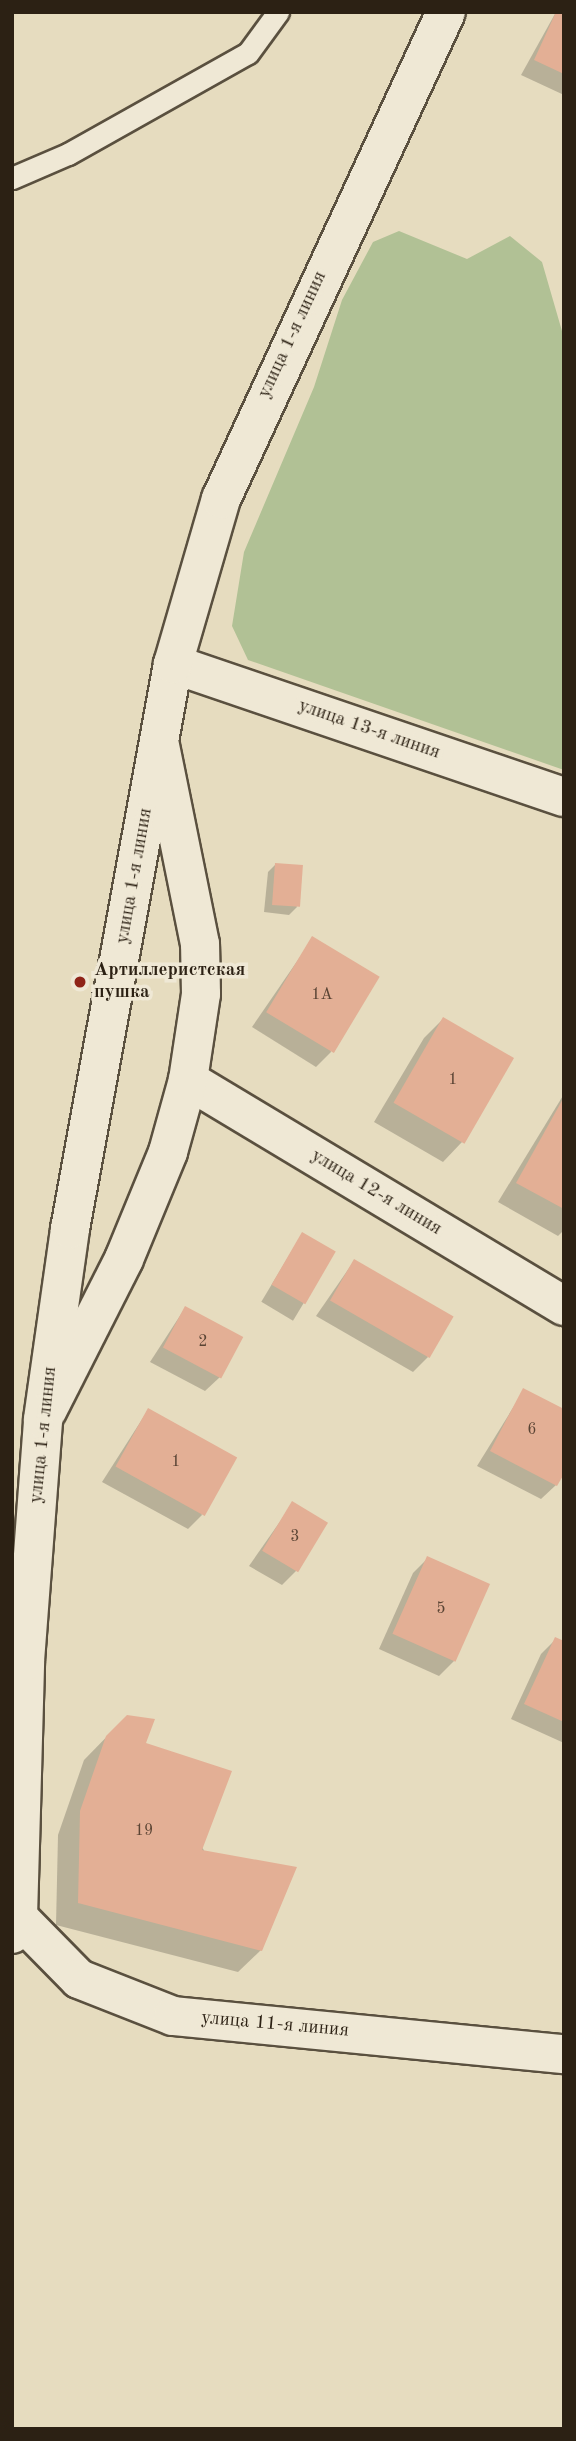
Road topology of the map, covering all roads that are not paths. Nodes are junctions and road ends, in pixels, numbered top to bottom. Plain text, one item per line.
1 (278, 12) edge
2 (446, 12) edge
3 (12, 178) edge
4 (173, 664) junction
5 (159, 741) junction
6 (564, 797) edge
7 (188, 1080) junction
8 (564, 1306) edge
9 (43, 1419) junction
10 (15, 1926) edge
11 (564, 2054) edge

1 - 3 lane
2 - 4 street, улица 1-я линия
4 - 5 street, улица 1-я линия
4 - 6 street, улица 13-я линия
5 - 7 street
5 - 9 street, улица 1-я линия
7 - 8 street, улица 12-я линия
7 - 9 street
9 - 10 street, улица 1-я линия
10 - 11 street, улица 11-я линия

